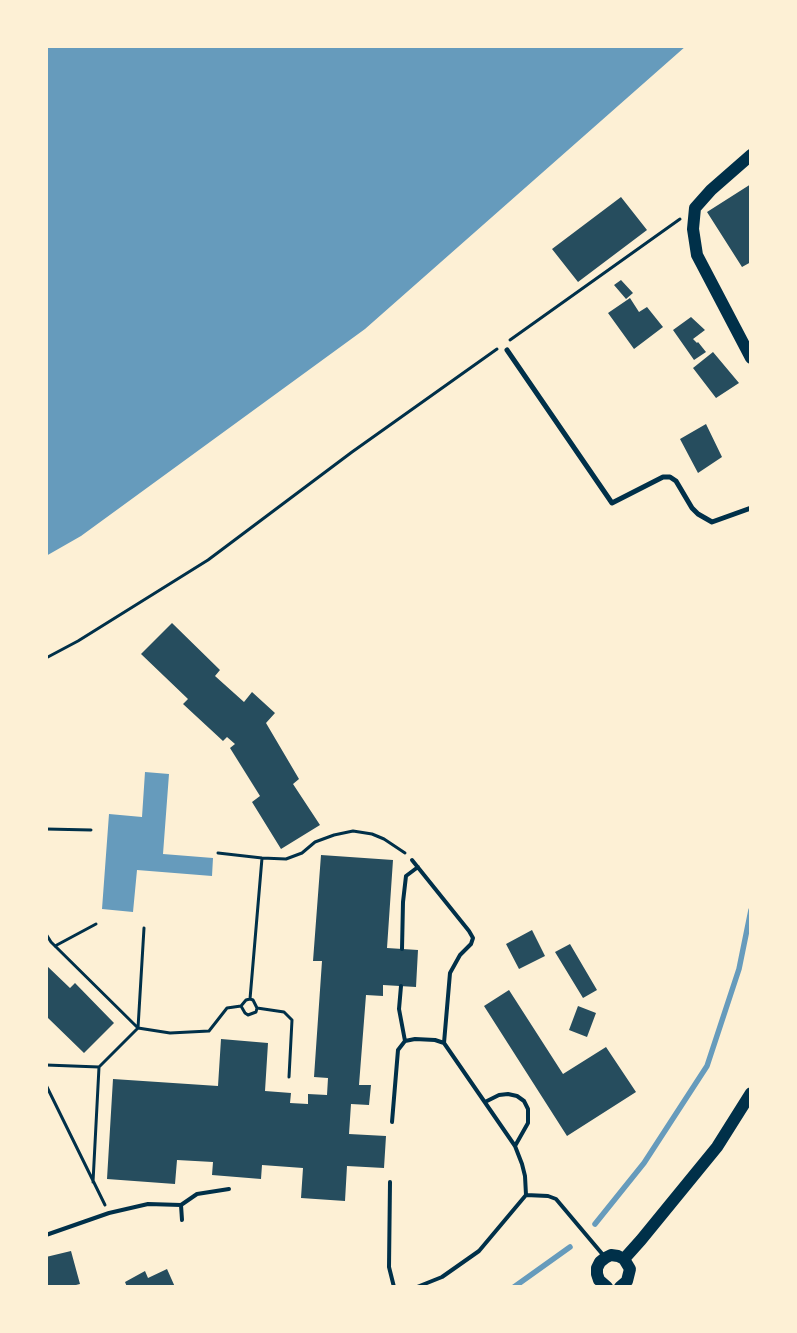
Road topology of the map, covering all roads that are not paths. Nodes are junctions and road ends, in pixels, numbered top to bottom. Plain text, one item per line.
1 (751, 155) edge
2 (507, 350) dead end
3 (751, 358) edge
4 (751, 508) edge
5 (412, 860) road end
6 (418, 867) junction
7 (402, 949) dead end
8 (401, 986) dead end
9 (405, 1042) junction
10 (444, 1044) junction
11 (751, 1093) edge
12 (484, 1102) junction
13 (392, 1122) dead end
14 (515, 1146) junction
15 (390, 1182) dead end
16 (229, 1189) dead end
17 (526, 1195) junction
18 (181, 1205) junction
19 (182, 1220) dead end
20 (46, 1235) edge
21 (605, 1258) junction
22 (624, 1259) junction
23 (599, 1285) edge
24 (622, 1286) edge
25 (394, 1287) edge
26 (417, 1287) edge

1 - 3 main road
2 - 4 street
5 - 6 lane
6 - 7 lane
6 - 10 lane
8 - 9 lane
9 - 10 lane
9 - 13 lane
10 - 12 lane
11 - 22 main road
12 - 14 lane
12 - 14 lane
14 - 17 lane
15 - 25 lane
16 - 18 lane
17 - 21 lane
17 - 26 lane
18 - 19 lane
18 - 20 lane
21 - 22 main road
21 - 23 main road
22 - 24 main road

